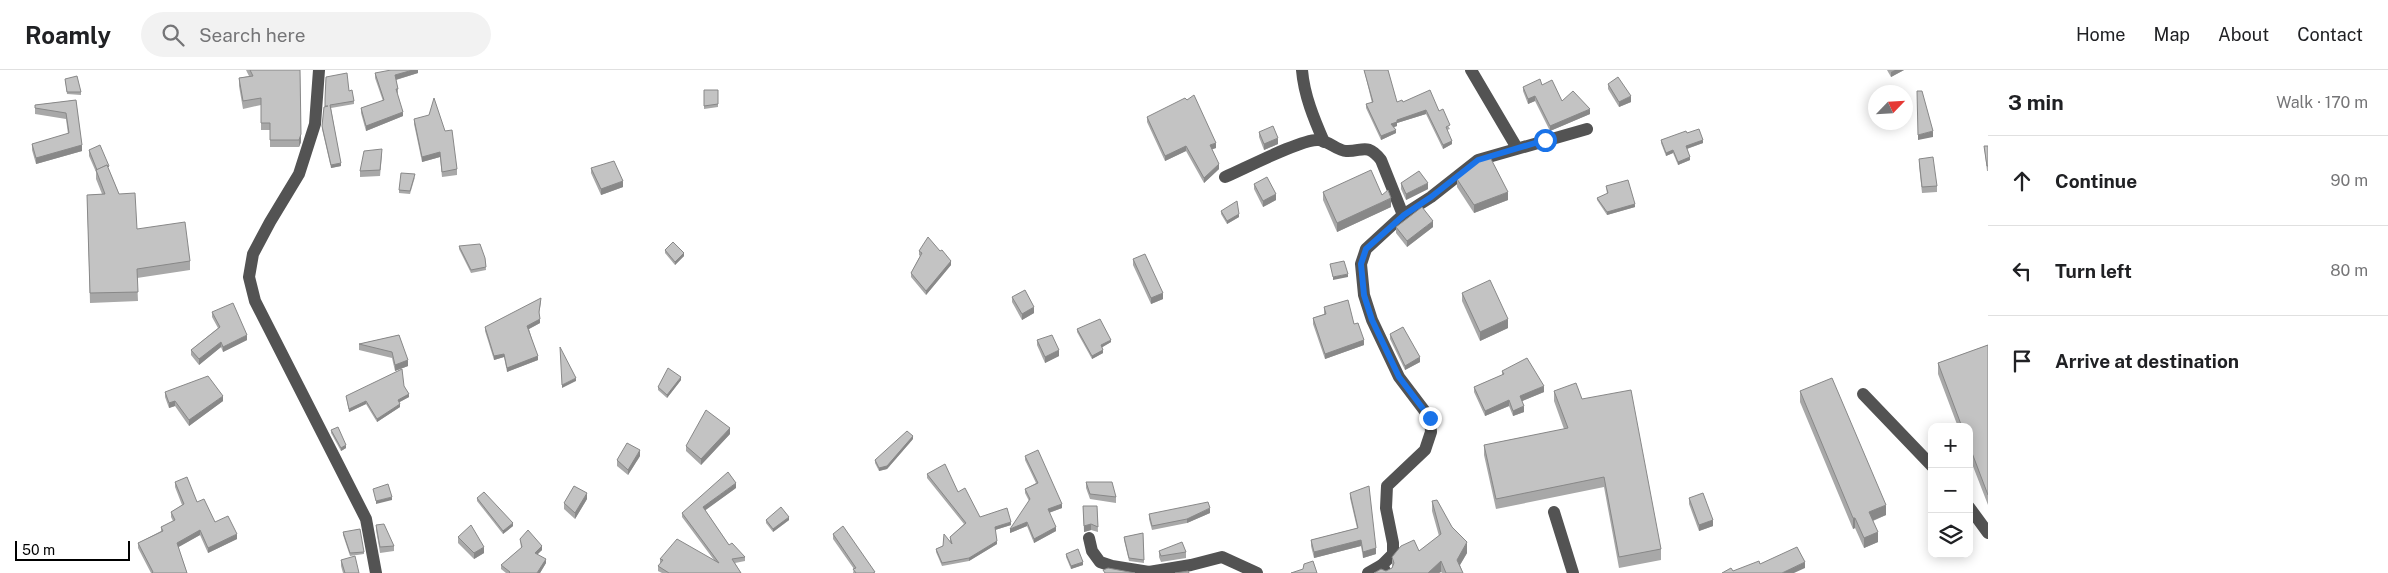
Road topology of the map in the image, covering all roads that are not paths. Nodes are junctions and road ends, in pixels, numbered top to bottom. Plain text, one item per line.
1 (319, 70) edge
2 (1302, 70) edge
3 (1471, 70) edge
4 (1587, 128) dead end
5 (1324, 142) junction
6 (1517, 148) junction
7 (1225, 177) dead end
8 (1404, 215) junction
9 (1863, 394) dead end
10 (1928, 462) edge
11 (1554, 512) dead end
12 (1973, 512) edge
13 (1988, 533) edge
14 (1088, 538) dead end
15 (1384, 569) edge
16 (376, 573) edge
17 (1257, 573) edge
18 (1368, 573) edge
19 (1573, 573) edge

1 - 16 street
2 - 5 street
3 - 6 street
4 - 6 street
5 - 7 street
5 - 8 street
6 - 8 street
8 - 15 street
9 - 10 street
11 - 19 street
12 - 13 street
14 - 17 street
15 - 18 street

